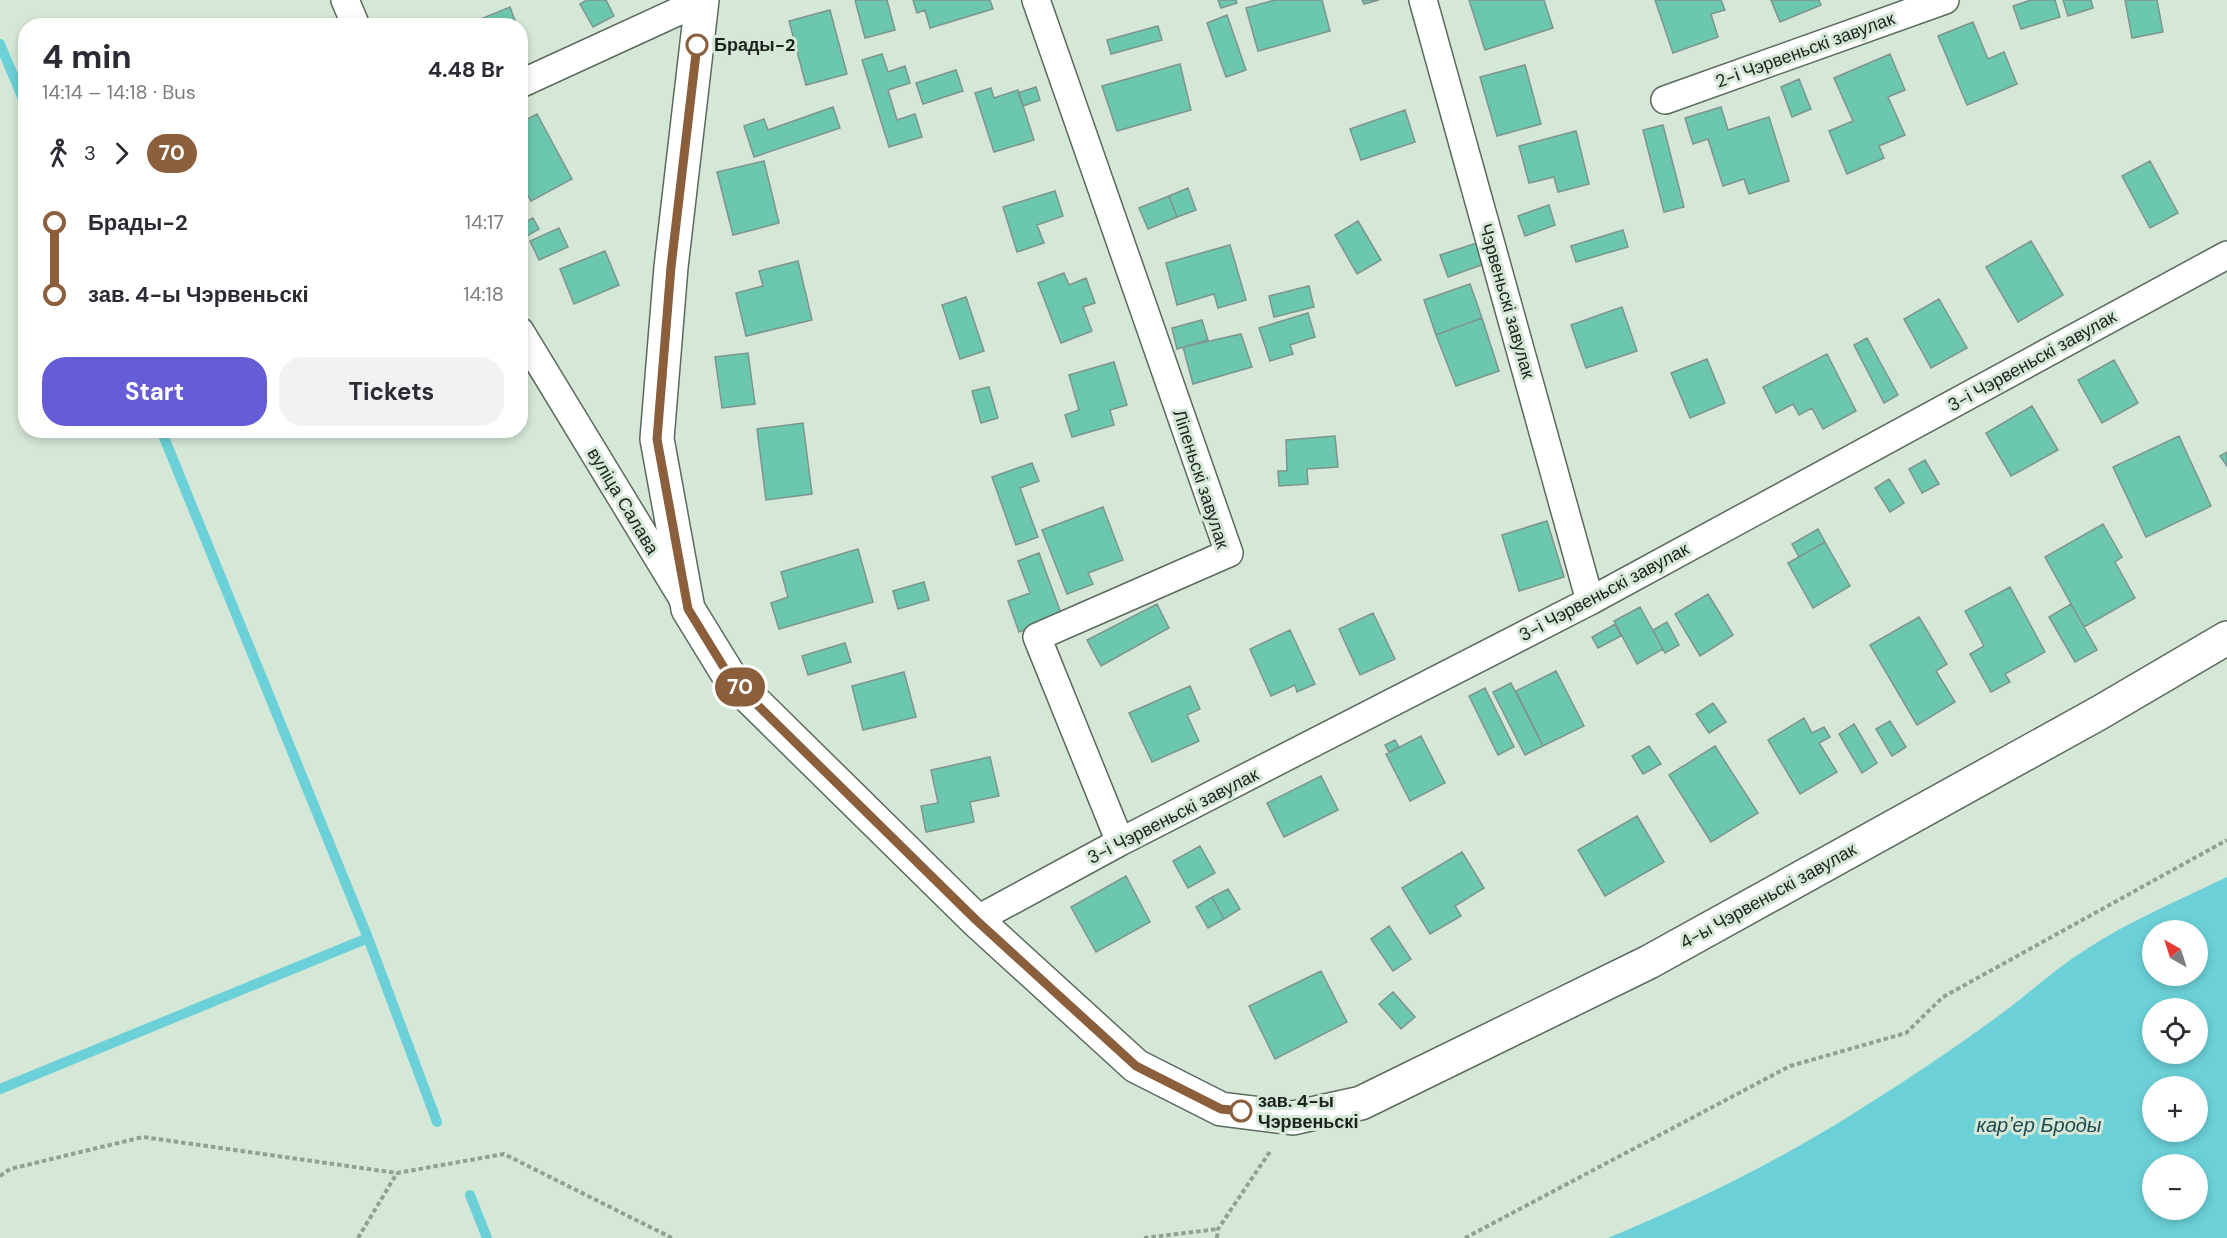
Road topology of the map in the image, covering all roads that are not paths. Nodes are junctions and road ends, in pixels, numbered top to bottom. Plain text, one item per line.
1 (345, 0) edge
2 (702, 0) edge
3 (1036, 0) edge
4 (1423, 0) edge
5 (1945, 0) edge
6 (353, 18) edge
7 (528, 80) edge
8 (1665, 100) dead end
9 (2227, 255) edge
10 (528, 344) edge
11 (1590, 601) junction
12 (688, 609) junction
13 (2227, 638) edge
14 (1120, 843) junction
15 (976, 920) junction

1 - 6 street
2 - 7 street
2 - 12 street, вуліца Салава
3 - 14 street, Ліпеньскі завулак
4 - 11 street, Чэрвеньскі завулак
5 - 8 street, 2-і Чэрвеньскі завулак
9 - 11 street, 3-і Чэрвеньскі завулак
10 - 12 street, вуліца Салава
11 - 14 street, 3-і Чэрвеньскі завулак
12 - 15 street, 4-ы Чэрвеньскі завулак
13 - 15 street, 4-ы Чэрвеньскі завулак
14 - 15 street, 3-і Чэрвеньскі завулак

